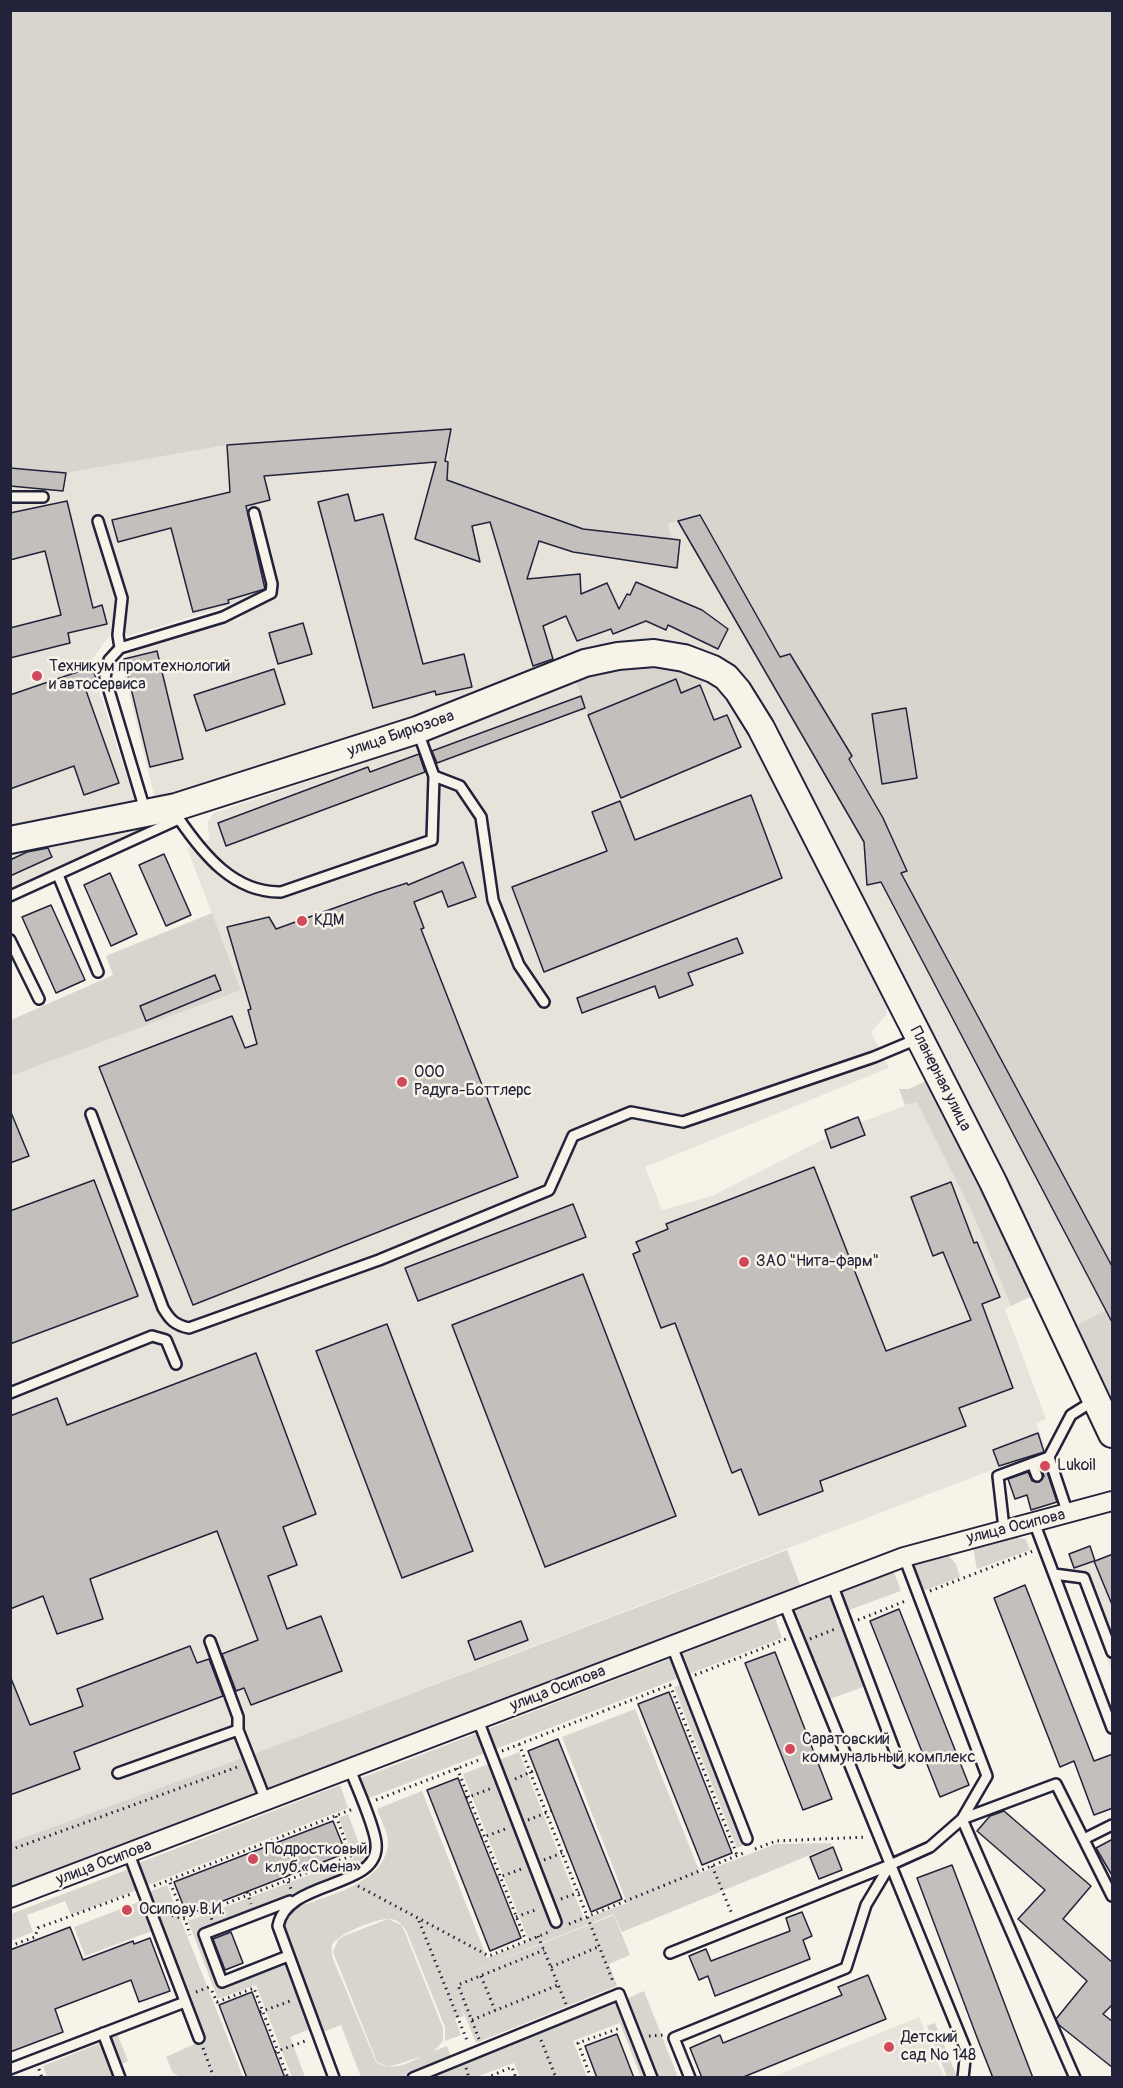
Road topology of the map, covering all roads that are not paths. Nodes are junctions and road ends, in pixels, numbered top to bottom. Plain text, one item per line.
1 (10, 497) edge
2 (43, 497) dead end
3 (254, 513) dead end
4 (98, 521) dead end
5 (120, 648) junction
6 (761, 728) joint
7 (417, 730) junction
8 (434, 776) junction
9 (146, 812) junction
10 (177, 813) junction
11 (10, 840) edge
12 (58, 875) junction
13 (10, 896) edge
14 (10, 940) edge
15 (98, 972) dead end
16 (39, 999) dead end
17 (544, 1002) dead end
18 (920, 1038) junction
19 (91, 1114) dead end
20 (176, 1364) dead end
21 (10, 1393) edge
22 (1097, 1398) junction
23 (1113, 1434) edge
24 (1049, 1457) junction
25 (1032, 1463) junction
26 (1037, 1476) dead end
27 (1113, 1501) edge
28 (1050, 1515) junction
29 (1004, 1528) junction
30 (904, 1557) junction
31 (1054, 1574) junction
32 (832, 1584) junction
33 (784, 1603) junction
34 (210, 1641) dead end
35 (672, 1646) junction
36 (1113, 1652) edge
37 (478, 1720) junction
38 (1113, 1728) edge
39 (237, 1730) junction
40 (899, 1762) dead end
41 (350, 1769) junction
42 (118, 1773) dead end
43 (266, 1801) junction
44 (962, 1819) junction
45 (1113, 1825) edge
46 (747, 1839) dead end
47 (1084, 1839) junction
48 (129, 1854) junction
49 (890, 1865) junction
50 (1113, 1896) edge
51 (10, 1898) edge
52 (295, 1899) junction
53 (557, 1925) road end
54 (670, 1953) dead end
55 (288, 1956) junction
56 (184, 1999) junction
57 (103, 2033) junction
58 (199, 2038) road end
59 (10, 2068) edge
60 (432, 2074) edge
61 (120, 2078) edge
62 (334, 2078) edge
63 (413, 2078) edge
64 (652, 2078) edge
65 (690, 2078) edge
66 (963, 2078) edge
67 (1075, 2078) edge

1 - 2 lane
3 - 5 lane
4 - 5 lane
5 - 9 lane
6 - 7 main road, улица Бирюзова
6 - 18 main road, Планерная улица
7 - 8 lane
7 - 10 main road, улица Бирюзова
8 - 10 lane
8 - 17 lane
9 - 10 main road, улица Бирюзова
9 - 11 main road, улица Бирюзова
10 - 12 lane
12 - 13 lane
12 - 15 lane
14 - 16 lane
18 - 19 lane
18 - 22 main road, Планерная улица
20 - 21 lane
22 - 23 main road, Планерная улица
22 - 24 lane
24 - 25 lane
24 - 28 lane
25 - 26 lane
25 - 29 lane
27 - 28 street, улица Осипова
28 - 29 street, улица Осипова
28 - 31 lane
29 - 30 street, улица Осипова
30 - 32 street, улица Осипова
30 - 44 lane
31 - 36 lane
31 - 38 lane
32 - 33 street, улица Осипова
32 - 40 lane
33 - 35 street, улица Осипова
33 - 49 lane
34 - 39 lane
35 - 37 street, улица Осипова
35 - 46 lane
37 - 41 street, улица Осипова
37 - 53 lane
39 - 42 lane
39 - 43 lane
41 - 43 street, улица Осипова
41 - 52 lane
43 - 48 street, улица Осипова
44 - 47 lane
44 - 49 lane
44 - 67 lane
45 - 47 lane
47 - 50 lane
48 - 51 street, улица Осипова
48 - 56 lane
49 - 54 lane
49 - 65 lane
49 - 66 lane
52 - 55 lane
52 - 55 lane
55 - 62 lane
56 - 57 lane
56 - 58 lane
57 - 59 lane
57 - 61 lane
60 - 63 lane
60 - 64 lane

